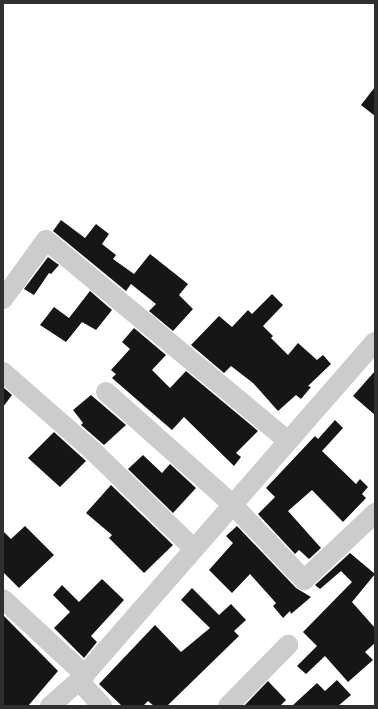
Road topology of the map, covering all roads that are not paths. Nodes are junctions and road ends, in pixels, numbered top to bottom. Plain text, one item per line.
1 (3, 299) edge
2 (375, 342) edge
3 (3, 372) edge
4 (106, 392) dead end
5 (288, 441) junction
6 (232, 504) junction
7 (375, 513) edge
8 (194, 549) junction
9 (3, 599) edge
10 (288, 645) dead end
11 (82, 678) junction
12 (50, 706) edge
13 (102, 706) edge
14 (228, 706) edge

1 - 5 street
2 - 5 street
3 - 8 street
4 - 6 street
5 - 6 street
6 - 7 street
6 - 8 street
8 - 11 street
9 - 11 street
10 - 14 street
11 - 12 street
11 - 13 street

